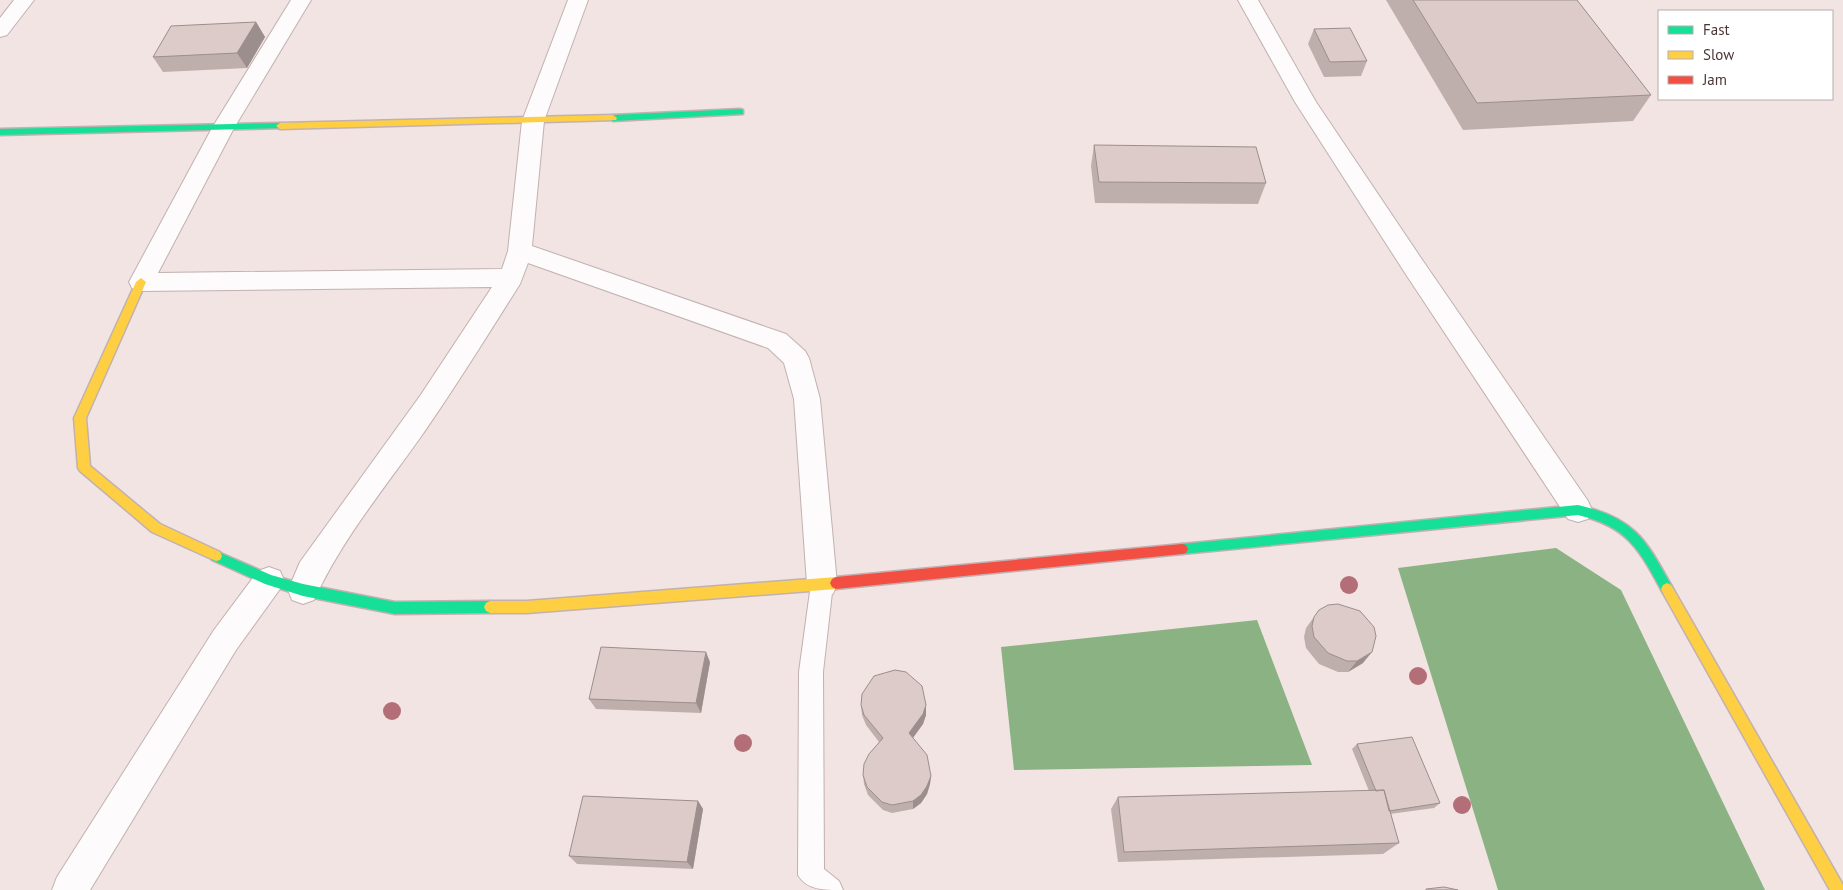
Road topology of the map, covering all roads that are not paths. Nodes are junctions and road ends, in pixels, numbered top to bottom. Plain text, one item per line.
1 (24, 0) edge
2 (302, 0) edge
3 (578, 0) edge
4 (1248, 0) edge
5 (0, 31) edge
6 (740, 112) dead end
7 (533, 121) junction
8 (223, 128) junction
9 (0, 132) edge
10 (520, 251) junction
11 (511, 278) junction
12 (141, 282) junction
13 (1578, 510) junction
14 (269, 580) junction
15 (822, 584) junction
16 (303, 590) junction
17 (70, 890) edge
18 (830, 890) edge
19 (1838, 890) edge

1 - 5 street
2 - 8 street
3 - 7 street
4 - 13 street
6 - 7 street
7 - 8 street
7 - 10 street
8 - 9 street
8 - 12 street
10 - 11 street
10 - 15 street
11 - 12 street
11 - 16 street
12 - 14 street
13 - 15 street
13 - 19 street
14 - 16 street
14 - 17 street
15 - 16 street
15 - 18 lane

